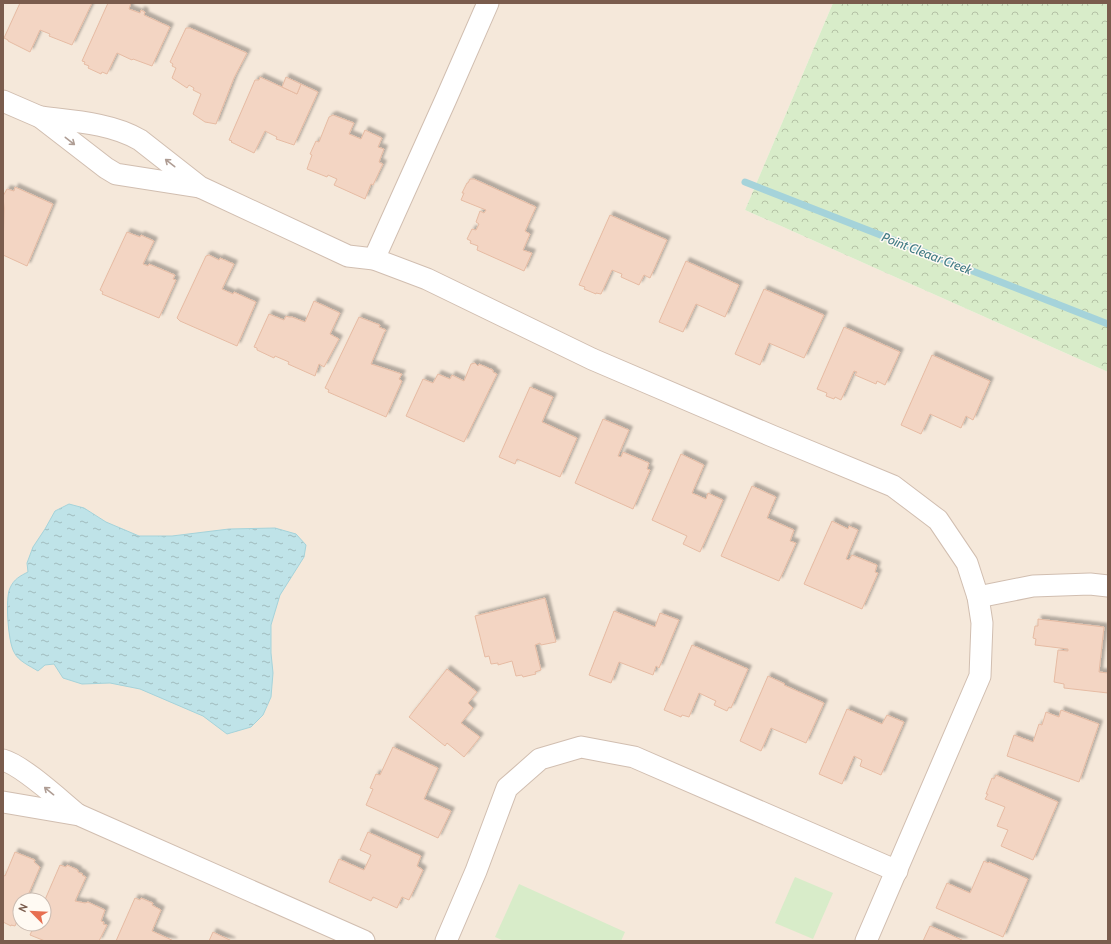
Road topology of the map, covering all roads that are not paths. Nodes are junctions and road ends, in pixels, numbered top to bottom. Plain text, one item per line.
1 (488, 3) edge
2 (3, 101) edge
3 (40, 117) junction
4 (200, 187) junction
5 (374, 259) junction
6 (1108, 586) edge
7 (978, 597) junction
8 (3, 760) edge
9 (3, 802) edge
10 (79, 816) junction
11 (897, 871) junction
12 (364, 941) edge
13 (446, 941) edge
14 (866, 941) edge

1 - 5 street
2 - 3 street
4 -> 3 street
3 -> 4 street
4 - 5 street
5 - 7 street
6 - 7 street
7 - 11 street
10 -> 8 street
9 - 10 street
10 - 12 street
11 - 13 street
11 - 14 street

